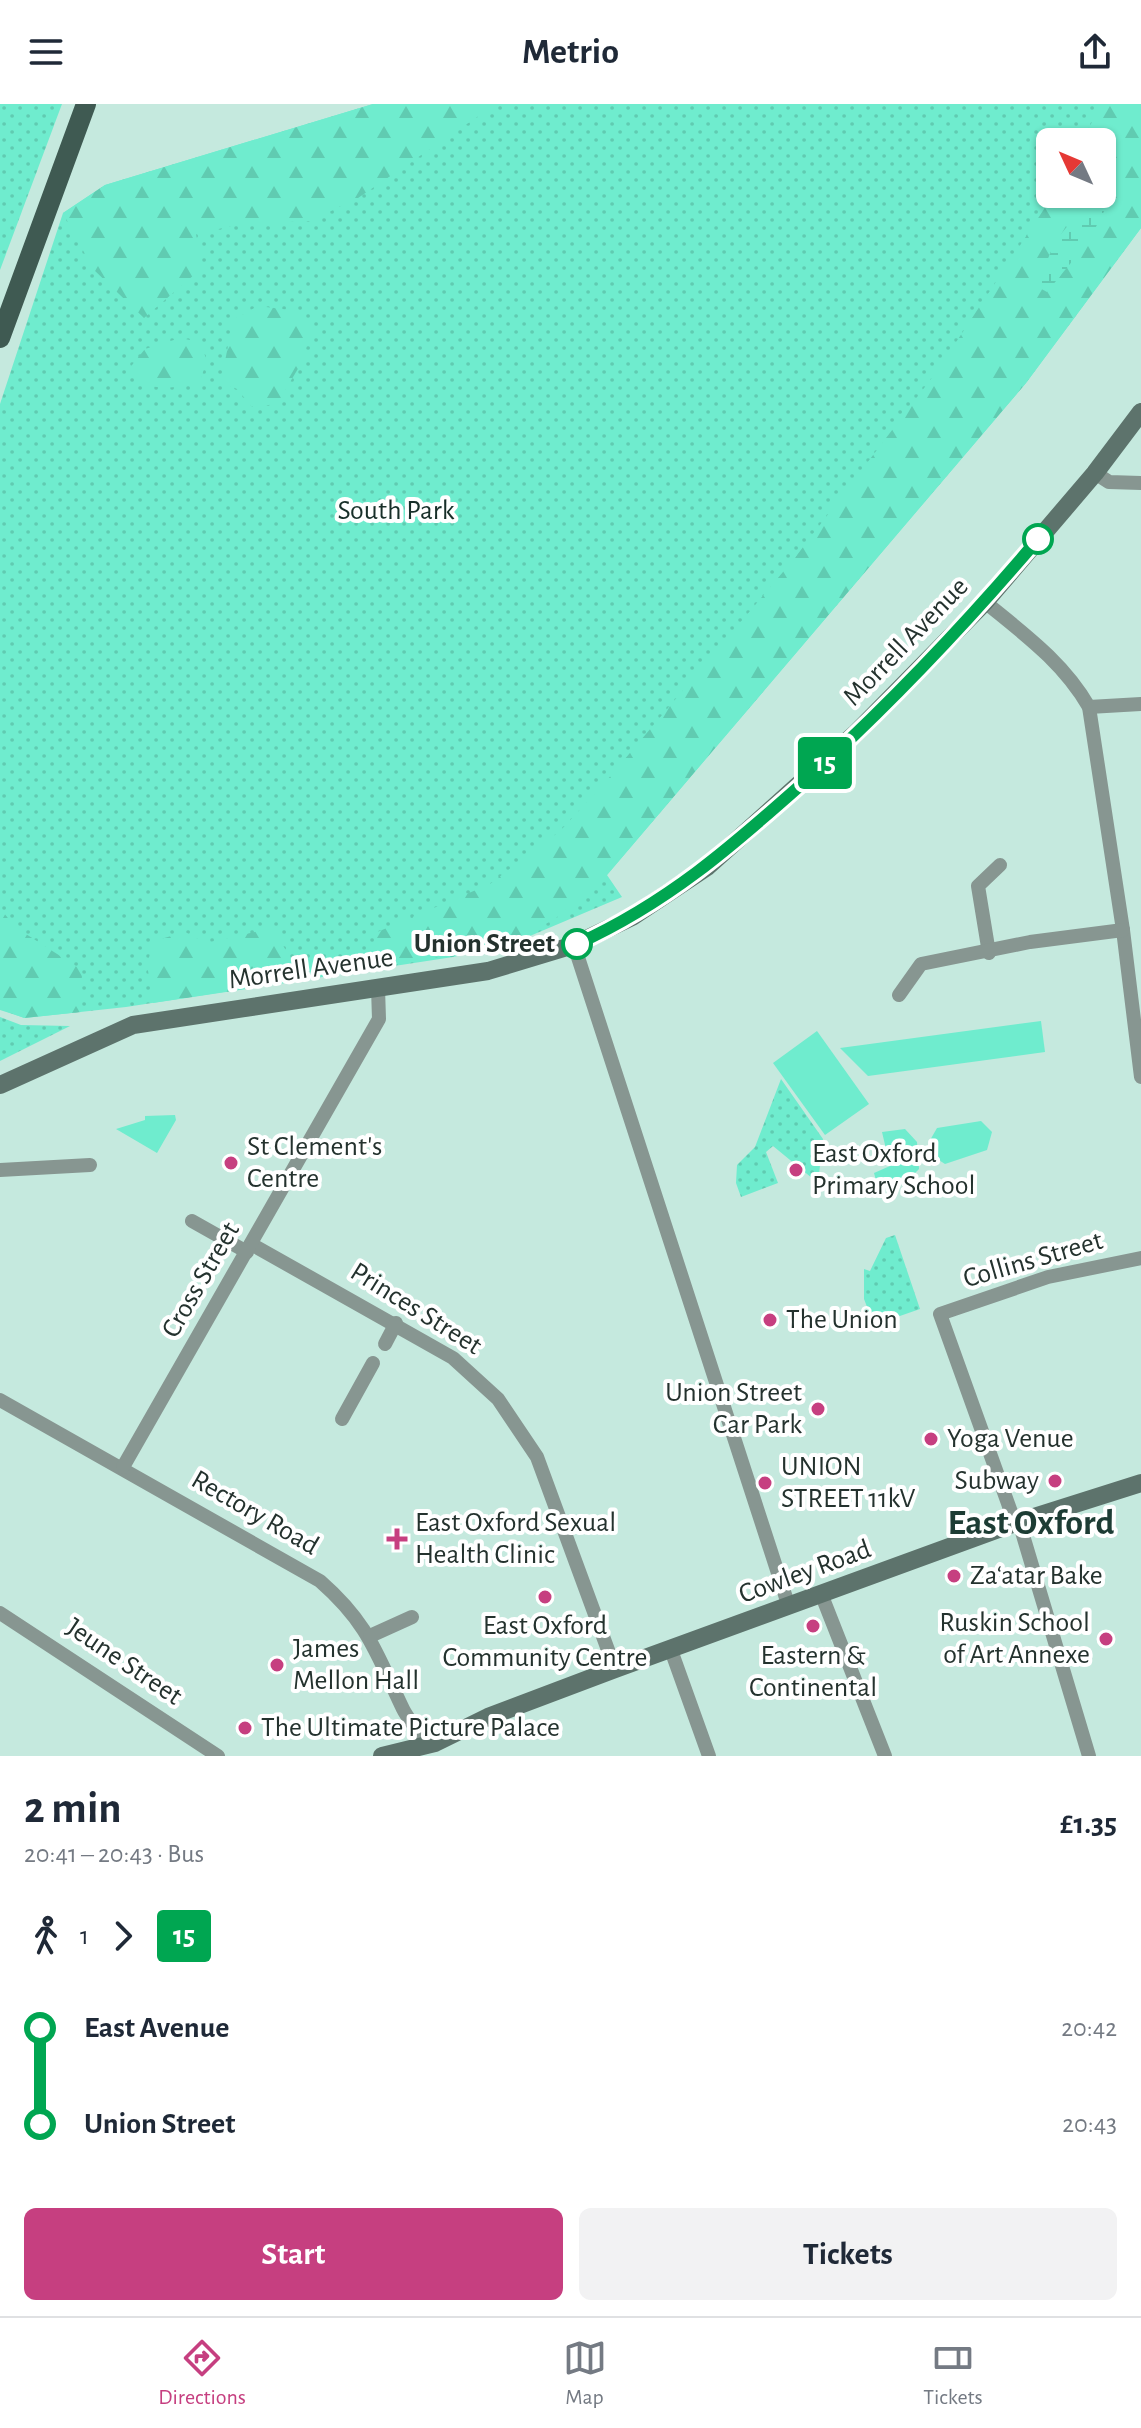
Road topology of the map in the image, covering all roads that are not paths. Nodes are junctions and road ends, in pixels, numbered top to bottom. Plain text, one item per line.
1 (86, 104) edge
2 (0, 338) edge
3 (1141, 412) edge
4 (1095, 473) junction
5 (1141, 483) edge
6 (985, 602) junction
7 (1141, 704) edge
8 (1089, 707) junction
9 (1000, 865) dead end
10 (1123, 930) junction
11 (574, 945) junction
12 (989, 953) junction
13 (378, 988) junction
14 (899, 995) dead end
15 (1141, 1077) edge
16 (0, 1085) edge
17 (90, 1165) dead end
18 (0, 1170) edge
19 (192, 1221) dead end
20 (249, 1248) junction
21 (1141, 1258) edge
22 (396, 1323) junction
23 (385, 1344) dead end
24 (373, 1363) dead end
25 (0, 1400) edge
26 (342, 1419) dead end
27 (123, 1467) junction
28 (1141, 1483) edge
29 (1017, 1522) junction
30 (822, 1596) junction
31 (789, 1607) junction
32 (0, 1613) edge
33 (412, 1617) dead end
34 (370, 1636) junction
35 (671, 1650) junction
36 (615, 1669) junction
37 (423, 1746) edge
38 (218, 1756) edge
39 (381, 1756) edge
40 (709, 1756) edge
41 (885, 1756) edge
42 (1089, 1756) edge

1 - 2 main road
3 - 4 street, Morrell Avenue
4 - 5 street
4 - 6 street, Morrell Avenue
6 - 8 street
6 - 11 street, Morrell Avenue
7 - 8 street
8 - 10 street
9 - 12 street
10 - 12 street
10 - 15 street
11 - 13 street, Morrell Avenue
11 - 31 street
12 - 14 street
13 - 16 street, Morrell Avenue
13 - 20 street, Cross Street
17 - 18 street
19 - 20 street, Princes Street
20 - 22 street, Princes Street
20 - 27 street, Cross Street
21 - 29 street, Collins Street
22 - 23 street
22 - 36 street, Princes Street
24 - 26 street
25 - 27 street, Rectory Road
27 - 34 street, Rectory Road
28 - 29 street, Cowley Road
29 - 30 street, Cowley Road
29 - 42 street
30 - 31 street, Cowley Road
30 - 41 street
31 - 35 street, Cowley Road
32 - 38 street, Jeune Street
33 - 34 street
34 - 37 street, Rectory Road
35 - 36 street, Cowley Road
35 - 40 street
36 - 37 street, Cowley Road
37 - 39 street, Cowley Road

